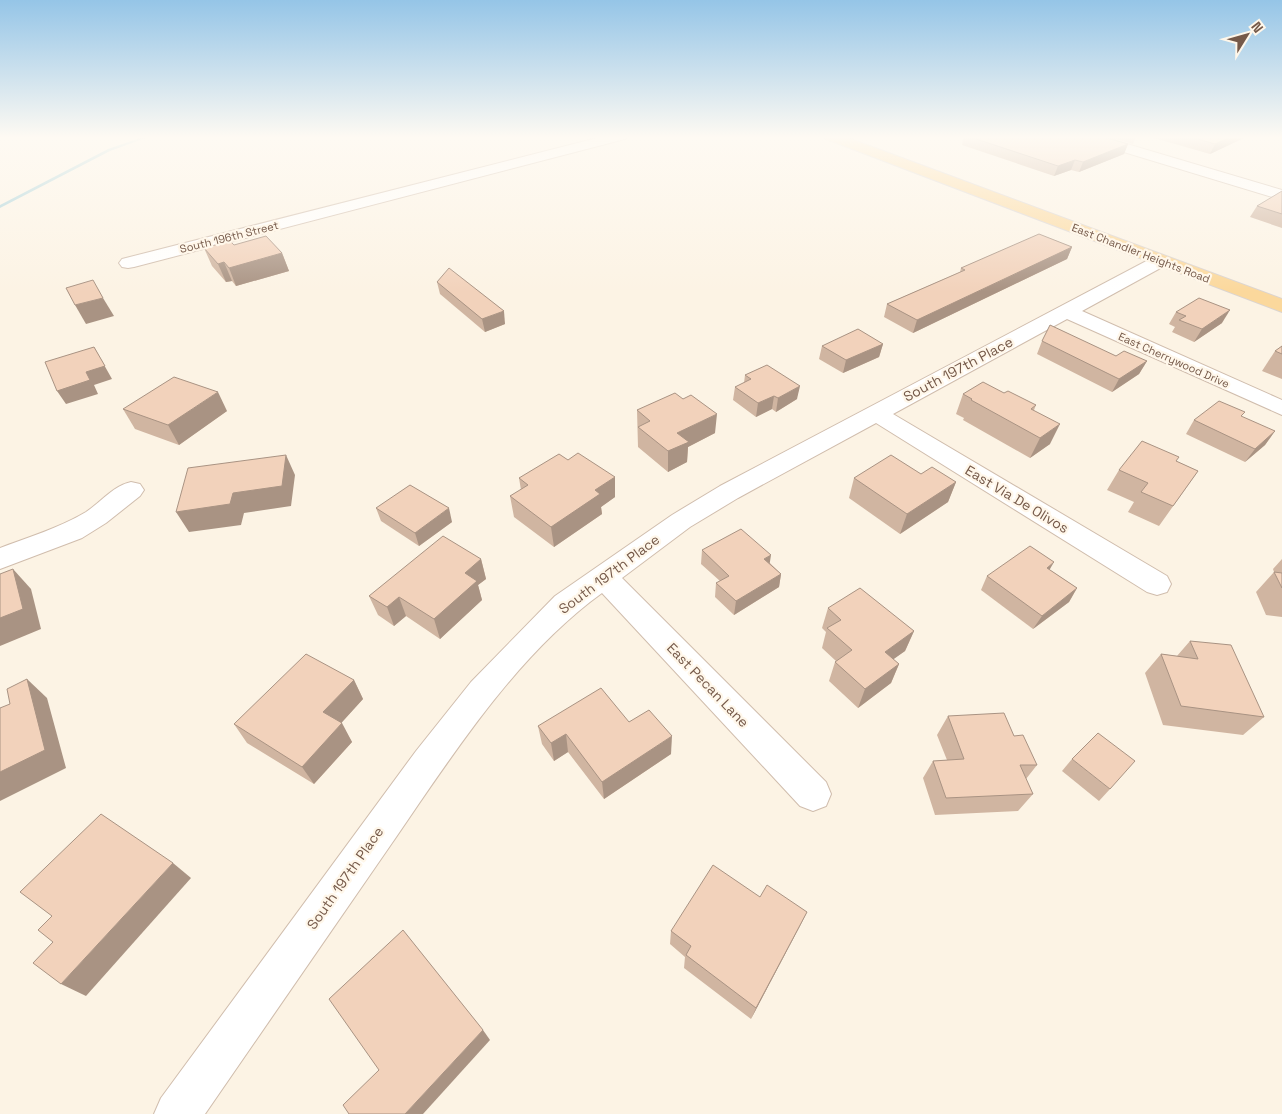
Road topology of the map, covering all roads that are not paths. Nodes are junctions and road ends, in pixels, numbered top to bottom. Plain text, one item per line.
1 (419, 188) edge
2 (968, 188) edge
3 (1259, 188) edge
4 (1282, 195) edge
5 (1160, 261) junction
6 (128, 263) dead end
7 (1282, 306) edge
8 (1066, 311) junction
9 (1282, 408) edge
10 (876, 413) junction
11 (131, 490) dead end
12 (0, 560) edge
13 (603, 576) junction
14 (1157, 584) dead end
15 (813, 794) dead end
16 (177, 1114) edge

1 - 6 street, South 196th Street
2 - 5 main road, East Chandler Heights Road
3 - 4 street
5 - 7 main road, East Chandler Heights Road
5 - 8 street, South 197th Place
8 - 9 street, East Cherrywood Drive
8 - 10 street, South 197th Place
10 - 13 street, South 197th Place
10 - 14 street, East Via De Olivos
11 - 12 street
13 - 15 street, East Pecan Lane
13 - 16 street, South 197th Place

